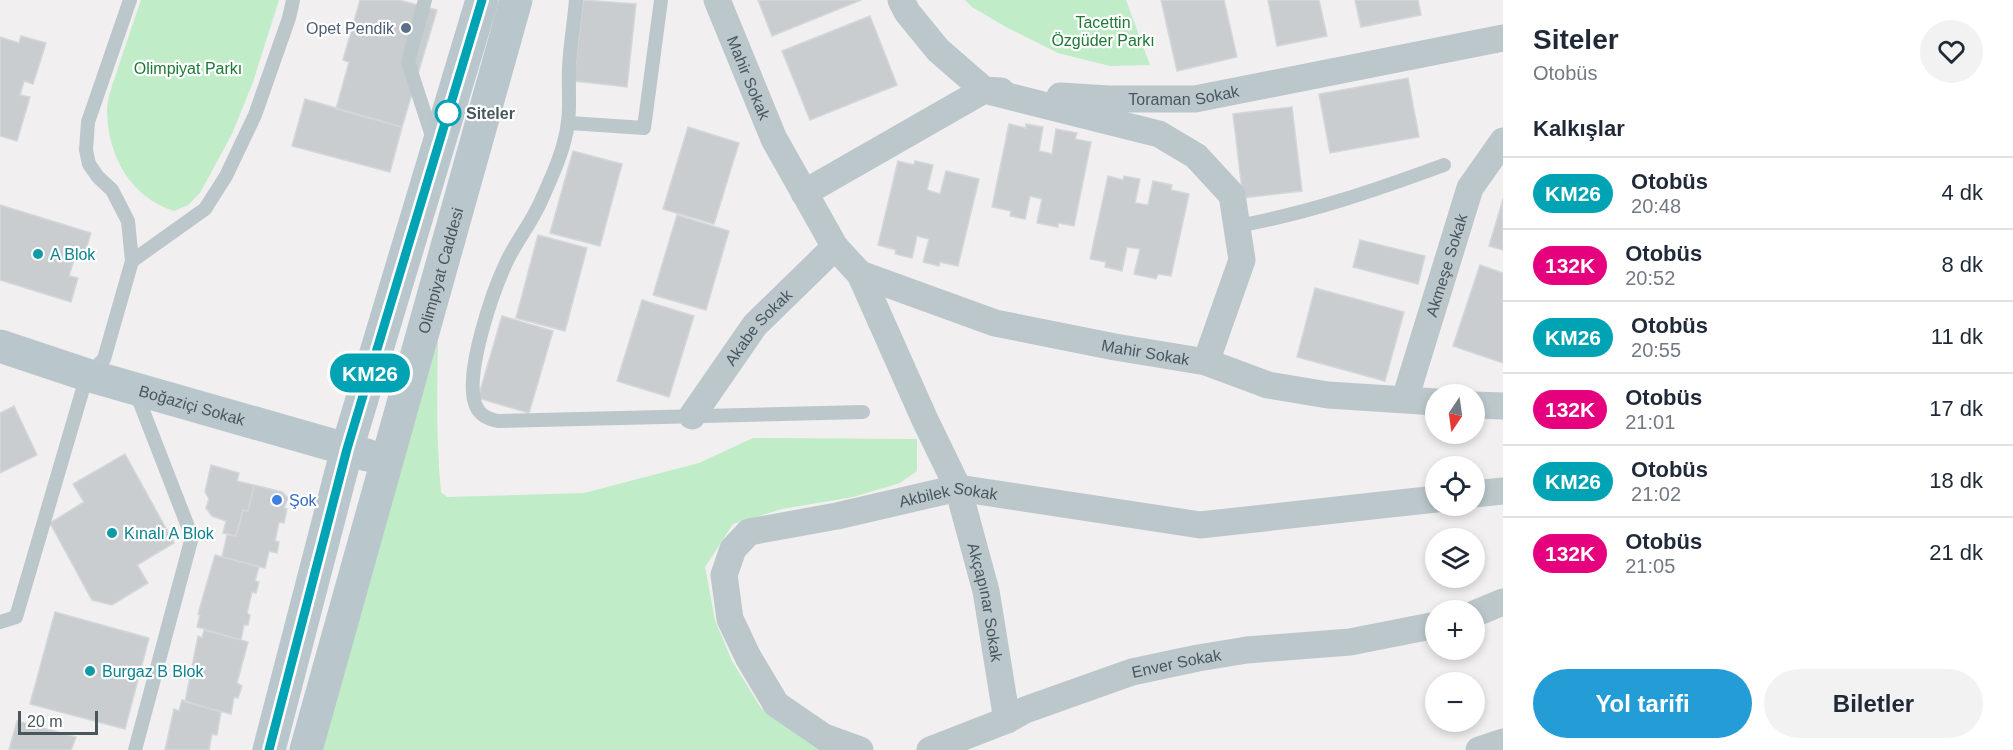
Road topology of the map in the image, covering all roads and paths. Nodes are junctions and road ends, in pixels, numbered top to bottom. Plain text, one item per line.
1 (130, 0) edge
2 (293, 0) edge
3 (425, 0) edge
4 (482, 0) edge
5 (516, 0) edge
6 (576, 0) edge
7 (661, 0) edge
8 (717, 0) edge
9 (901, 0) edge
10 (1503, 38) edge
11 (984, 90) junction
12 (570, 123) junction
13 (1503, 141) edge
14 (436, 152) junction
15 (1444, 165) dead end
16 (804, 193) junction
17 (1237, 226) junction
18 (835, 247) junction
19 (132, 261) junction
20 (860, 274) junction
21 (0, 346) edge
22 (1206, 362) junction
23 (87, 375) junction
24 (134, 388) junction
25 (1405, 399) junction
26 (1425, 401) edge
27 (1485, 405) edge
28 (1503, 406) edge
29 (863, 412) dead end
30 (692, 416) junction
31 (347, 449) junction
32 (386, 461) junction
33 (958, 488) junction
34 (1503, 491) edge
35 (1485, 493) edge
36 (1425, 500) edge
37 (1503, 602) edge
38 (1485, 609) edge
39 (0, 622) edge
40 (1425, 627) edge
41 (1006, 720) junction
42 (1503, 742) edge
43 (135, 750) edge
44 (269, 750) edge
45 (306, 750) edge
46 (860, 750) edge
47 (930, 750) edge
48 (1479, 750) edge

1 - 19 lane
2 - 19 lane
3 - 14 lane
4 - 14 main road
5 - 32 main road, Olimpiyat Caddesi
6 - 12 lane
7 - 12 lane
8 - 16 street, Mahir Sokak
9 - 11 street
10 - 11 street, Toraman Sokak
11 - 16 street
11 - 17 street
12 - 30 lane
13 - 25 street, Akmeşe Sokak
14 - 31 main road
15 - 17 lane
16 - 18 street, Mahir Sokak
17 - 22 street
18 - 20 street, Mahir Sokak
18 - 30 street, Akabe Sokak
19 - 23 lane
20 - 22 street, Mahir Sokak
20 - 33 street, Mahir Sokak
21 - 23 main road, Boğaziçi Sokak
22 - 25 street, Mahir Sokak
23 - 24 main road, Boğaziçi Sokak
23 - 39 lane
24 - 31 main road, Boğaziçi Sokak
24 - 43 lane
25 - 26 street, Mahir Sokak
27 - 28 street
29 - 30 lane
31 - 32 main road, Boğaziçi Sokak
31 - 44 main road
32 - 45 main road, Olimpiyat Caddesi
33 - 36 street, Akbilek Sokak
33 - 41 street, Akçapınar Sokak
33 - 46 street, Akbilek Sokak
34 - 35 street
37 - 38 street
40 - 41 street, Enver Sokak
41 - 47 street, Enver Sokak
42 - 48 street

